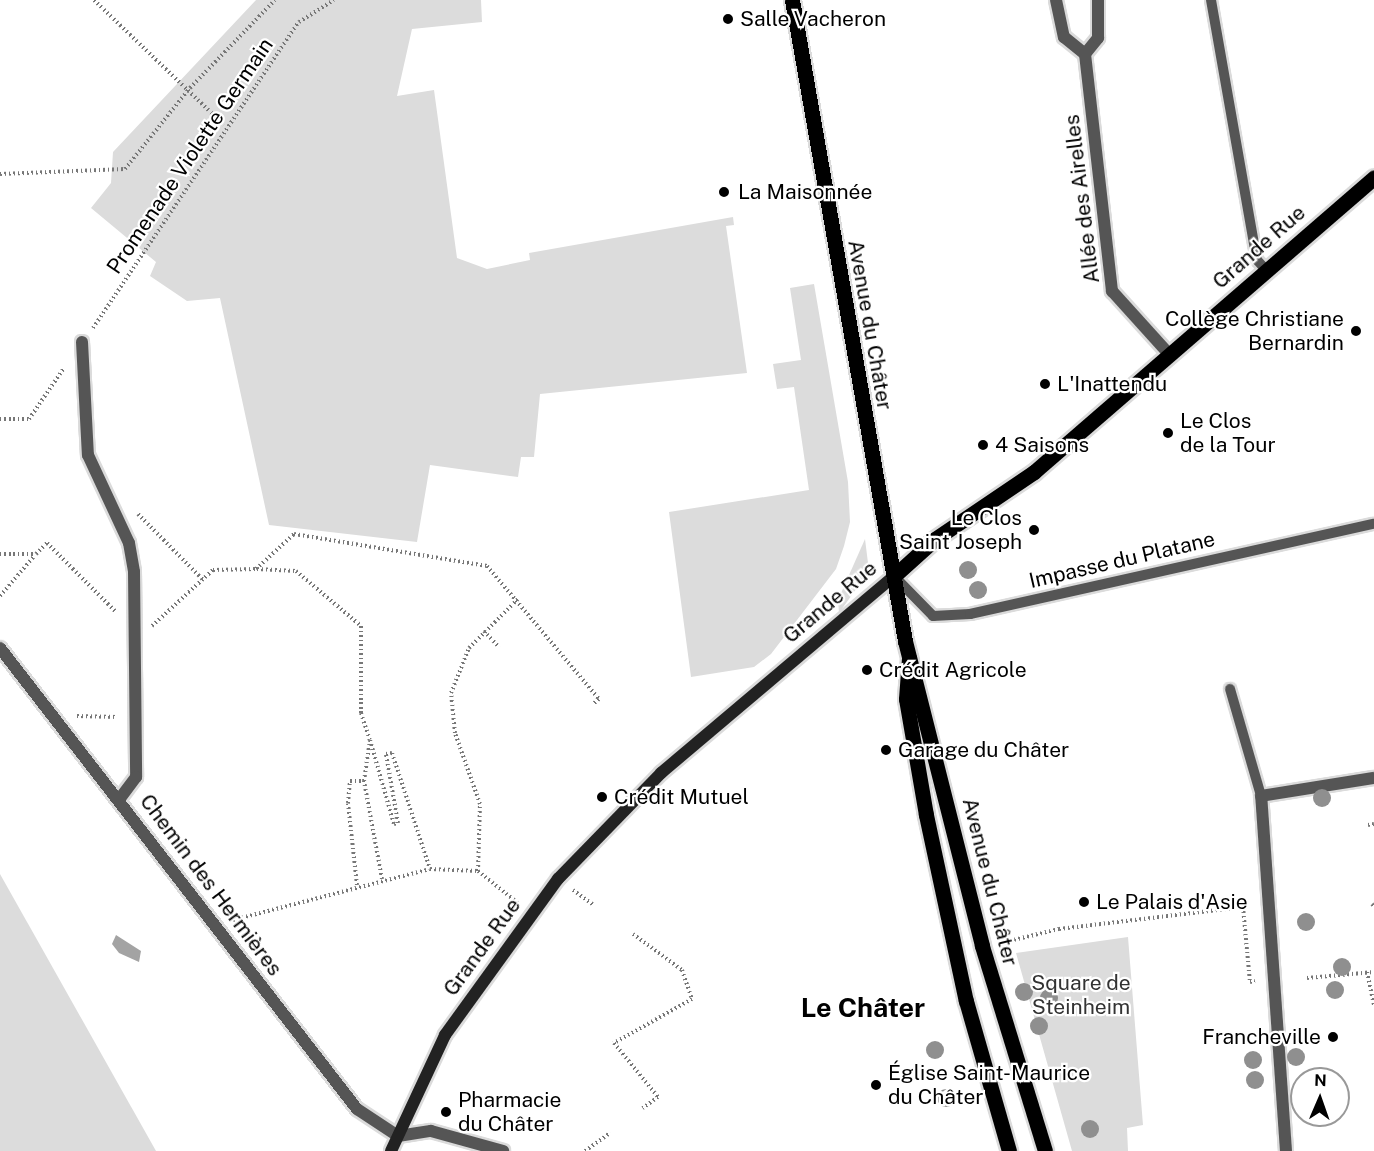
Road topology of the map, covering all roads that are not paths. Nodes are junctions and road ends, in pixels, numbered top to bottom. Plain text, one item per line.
1 (792, 0) edge
2 (1056, 0) edge
3 (1098, 0) edge
4 (1211, 0) edge
5 (1085, 54) junction
6 (1374, 177) edge
7 (1265, 269) junction
8 (82, 342) road end
9 (1168, 353) junction
10 (1374, 524) edge
11 (894, 576) junction
12 (0, 648) edge
13 (909, 658) junction
14 (1230, 689) dead end
15 (1374, 778) edge
16 (1261, 796) junction
17 (120, 798) junction
18 (398, 1136) junction
19 (391, 1151) edge
20 (503, 1151) edge
21 (1009, 1151) edge
22 (1045, 1151) edge
23 (1286, 1151) edge

1 - 11 main road, Avenue du Châter
2 - 5 street
3 - 5 street
4 - 7 lane
5 - 9 street, Allée des Airelles
6 - 7 main road, Grande Rue
7 - 9 main road, Grande Rue
8 - 17 street
9 - 11 main road, Grande Rue
10 - 11 lane, Impasse du Platane
11 - 13 main road, Avenue du Châter
11 - 18 street, Grande Rue
12 - 17 street, Chemin des Hermières
13 - 21 main road, Avenue du Châter
13 - 22 main road, Avenue du Châter
14 - 16 lane
15 - 16 street
16 - 23 street
17 - 18 street, Chemin des Hermières
18 - 19 street, Grande Rue
18 - 20 street

